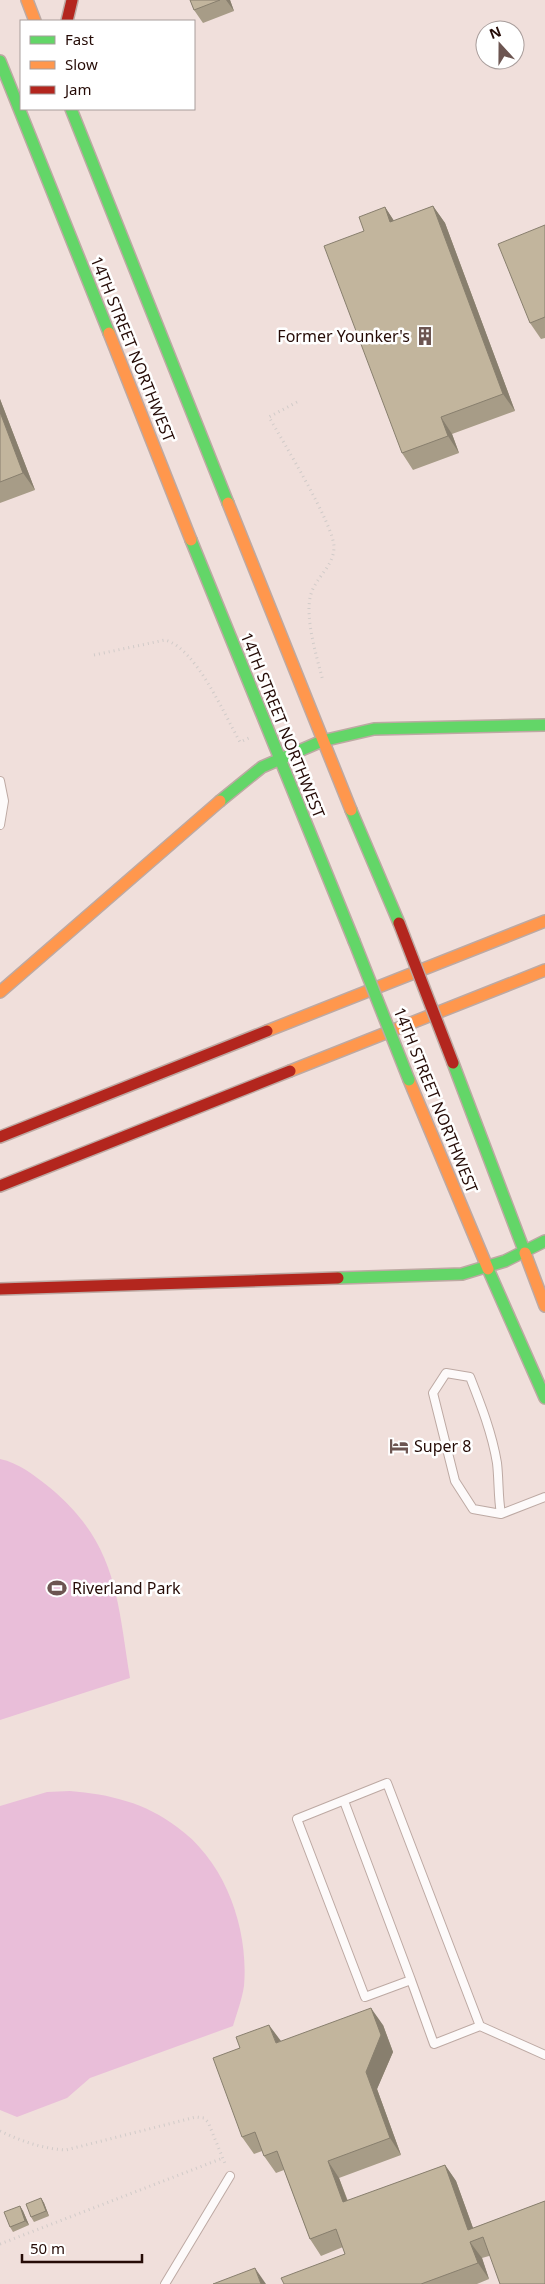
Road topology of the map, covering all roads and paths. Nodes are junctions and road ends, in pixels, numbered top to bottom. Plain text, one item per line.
1 (27, 0) edge
2 (72, 0) edge
3 (35, 20) edge
4 (67, 20) edge
5 (0, 61) edge
6 (71, 110) edge
7 (84, 110) edge
8 (8, 114) dead end
9 (116, 221) junction
10 (70, 237) junction
11 (297, 402) dead end
12 (94, 655) dead end
13 (324, 686) dead end
14 (545, 725) edge
15 (322, 740) junction
16 (240, 742) dead end
17 (278, 758) junction
18 (0, 781) edge
19 (0, 825) edge
20 (545, 921) edge
21 (545, 970) edge
22 (0, 992) edge
23 (0, 1137) edge
24 (0, 1186) edge
25 (545, 1241) edge
26 (525, 1253) junction
27 (488, 1269) junction
28 (0, 1289) edge
29 (545, 1306) edge
30 (545, 1398) edge
31 (545, 1497) edge
32 (501, 1514) junction
33 (344, 1801) junction
34 (411, 1980) junction
35 (480, 2026) junction
36 (545, 2055) edge
37 (0, 2131) edge
38 (223, 2158) junction
39 (230, 2176) joint
40 (0, 2244) edge
41 (165, 2284) edge

1 - 3 main road
2 - 4 main road
5 - 10 main road, 14TH STREET NORTHWEST
6 - 9 main road, 14TH STREET NORTHWEST
7 - 9 main road
8 - 10 main road
9 - 15 main road, 14TH STREET NORTHWEST
10 - 17 main road, 14TH STREET NORTHWEST
11 - 13 path
12 - 16 path
14 - 15 main road
15 - 17 main road
15 - 26 main road, 14TH STREET NORTHWEST, bridge
17 - 22 main road
17 - 27 main road, 14TH STREET NORTHWEST, bridge
18 - 19 lane
20 - 23 main road
21 - 24 main road
25 - 26 main road
26 - 27 main road
26 - 29 main road, 14TH STREET NORTHWEST
27 - 28 main road
27 - 30 main road, 14TH STREET NORTHWEST
31 - 32 lane
32 - 32 lane
33 - 34 lane
33 - 34 lane
33 - 35 lane
34 - 35 lane
35 - 36 lane
37 - 38 path
38 - 39 path
38 - 40 path
39 - 41 lane

